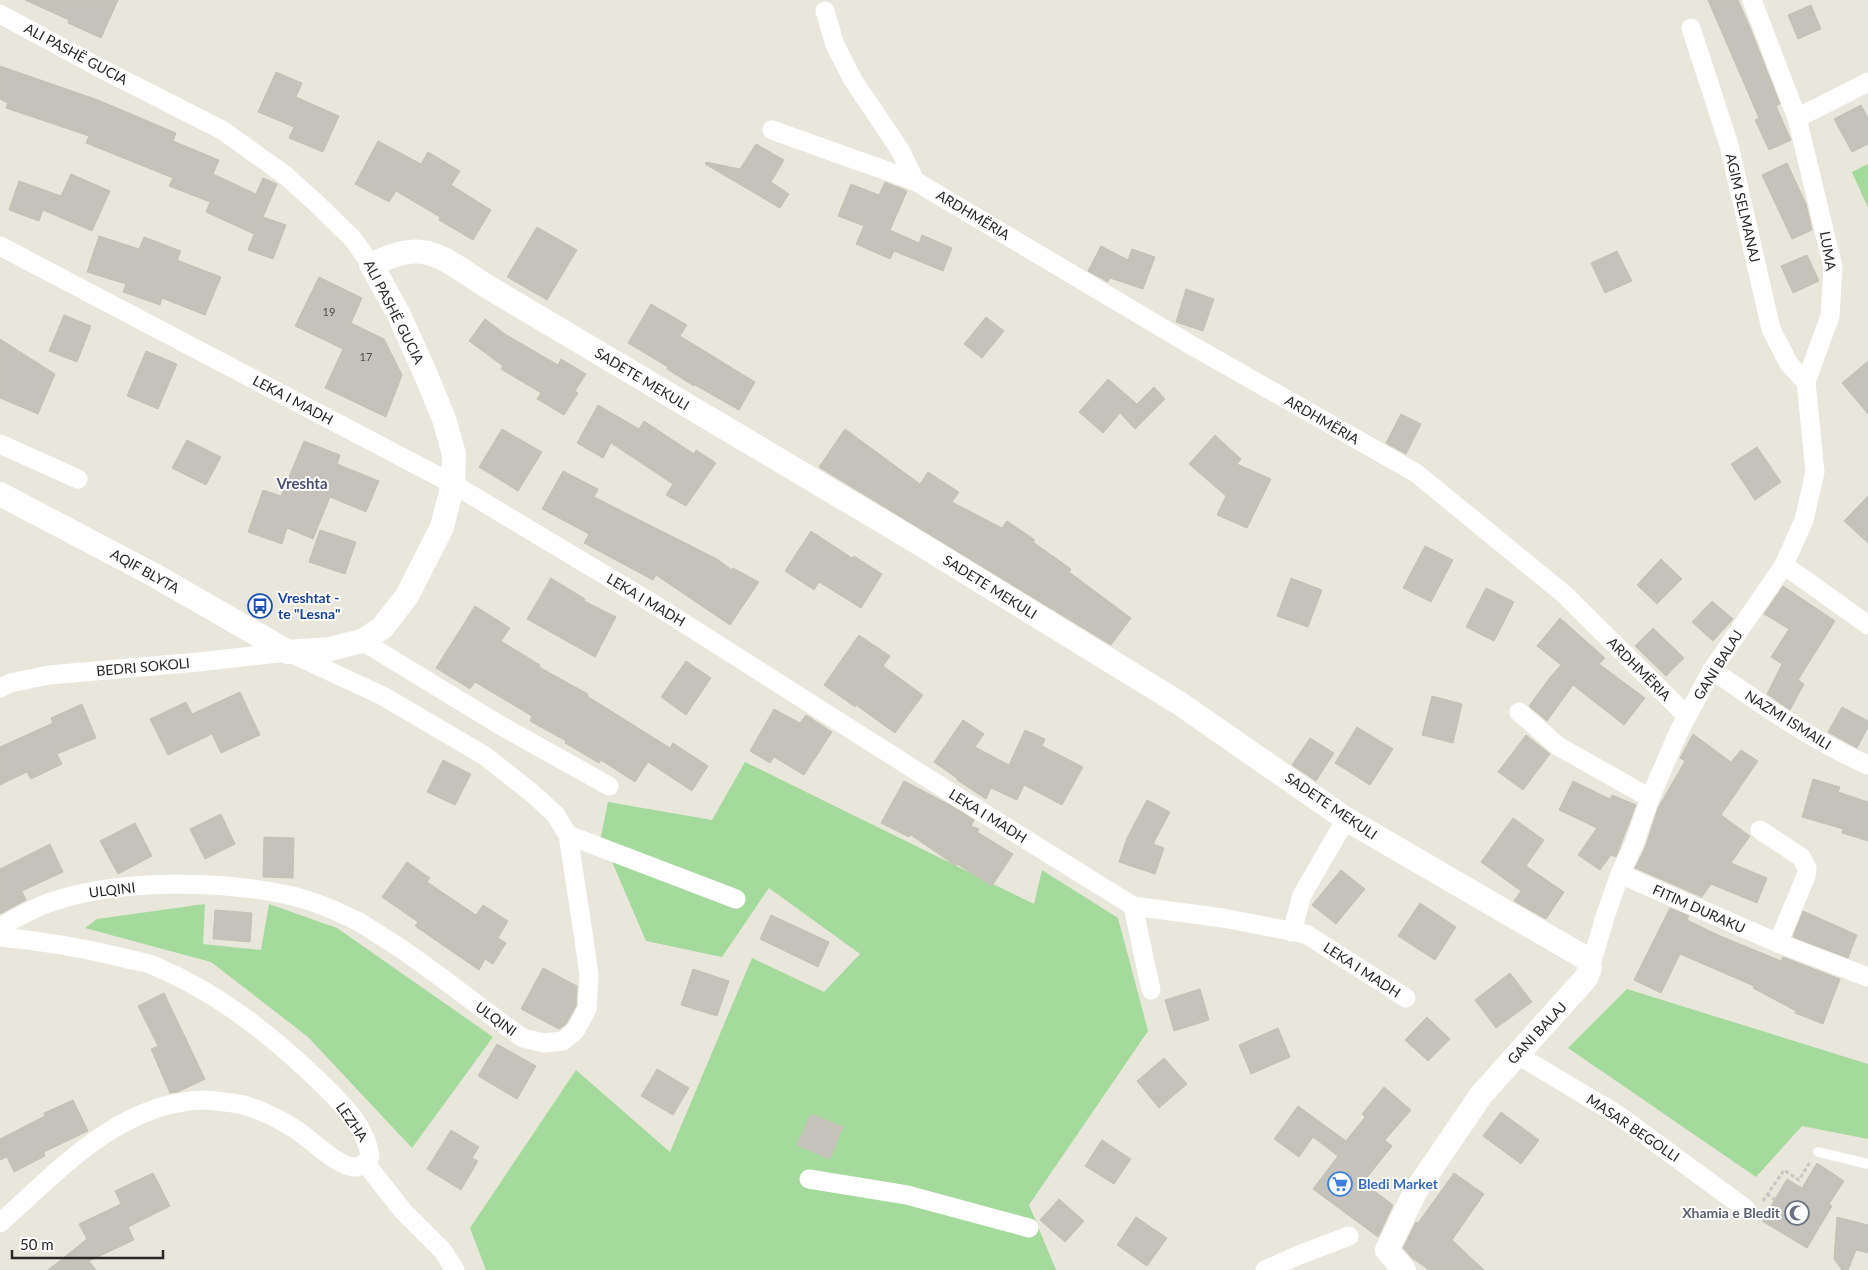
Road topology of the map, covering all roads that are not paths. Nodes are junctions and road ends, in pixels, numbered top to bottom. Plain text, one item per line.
1 (1752, 0) edge
2 (825, 11) dead end
3 (0, 14) edge
4 (1691, 28) dead end
5 (1868, 82) edge
6 (1797, 118) junction
7 (772, 130) dead end
8 (915, 181) junction
9 (0, 246) edge
10 (371, 264) junction
11 (1806, 382) junction
12 (0, 444) edge
13 (78, 479) dead end
14 (453, 484) junction
15 (0, 494) edge
16 (1784, 565) junction
17 (1868, 625) edge
18 (362, 641) junction
19 (288, 652) junction
20 (1712, 670) junction
21 (0, 688) edge
22 (1519, 712) dead end
23 (1687, 716) junction
24 (1868, 765) edge
25 (609, 786) dead end
26 (1650, 798) junction
27 (1346, 819) junction
28 (1760, 830) dead end
29 (568, 835) junction
30 (1620, 874) junction
31 (736, 899) dead end
32 (1133, 906) junction
33 (35, 909) junction
34 (0, 927) edge
35 (1292, 932) junction
36 (0, 937) edge
37 (47, 942) junction
38 (1778, 943) junction
39 (1590, 968) junction
40 (1868, 977) edge
41 (1151, 990) dead end
42 (1406, 998) dead end
43 (1516, 1054) junction
44 (1818, 1152) road end
45 (366, 1164) junction
46 (1868, 1164) edge
47 (809, 1179) dead end
48 (1746, 1209) road end
49 (0, 1224) edge
50 (1028, 1228) dead end
51 (1349, 1236) dead end
52 (455, 1270) edge
53 (1265, 1270) edge
54 (1404, 1270) edge

1 - 6 street, LUMA
2 - 8 street
3 - 10 street, ALI PASHË GUCIA
4 - 11 street, AGIM SELMANAJ
5 - 6 street
6 - 11 street, LUMA
7 - 8 street, ARDHMËRIA
8 - 23 street, ARDHMËRIA
9 - 14 street, LEKA I MADH
10 - 14 street, ALI PASHË GUCIA
10 - 27 street, SADETE MEKULI
11 - 16 street, GANI BALAJ
12 - 13 street
14 - 18 street, ALI PASHË GUCIA
14 - 32 street, LEKA I MADH
15 - 19 street, AQIF BLYTA
16 - 17 street
16 - 20 street, GANI BALAJ
18 - 19 street, ALI PASHË GUCIA
18 - 25 street
19 - 21 street, BEDRI SOKOLI
19 - 29 street, ULQINI
20 - 23 street, GANI BALAJ
20 - 24 street, NAZMI ISMAILI
22 - 26 street
23 - 26 street, GANI BALAJ
26 - 30 street, GANI BALAJ
27 - 35 street
27 - 39 street, SADETE MEKULI
28 - 38 street
29 - 31 street
29 - 33 street, ULQINI
30 - 38 street, FITIM DURAKU
30 - 39 street, GANI BALAJ
32 - 35 street, LEKA I MADH
32 - 41 street
33 - 34 street, ULQINI
33 - 37 street
35 - 42 street, LEKA I MADH
36 - 37 street, LEZHA
37 - 45 street, LEZHA
38 - 40 street, FITIM DURAKU
39 - 43 street, GANI BALAJ
43 - 48 street, MASAR BEGOLLI
43 - 54 street, GANI BALAJ
44 - 46 lane
45 - 49 street, LEZHA
45 - 52 street
47 - 50 street
51 - 53 street

